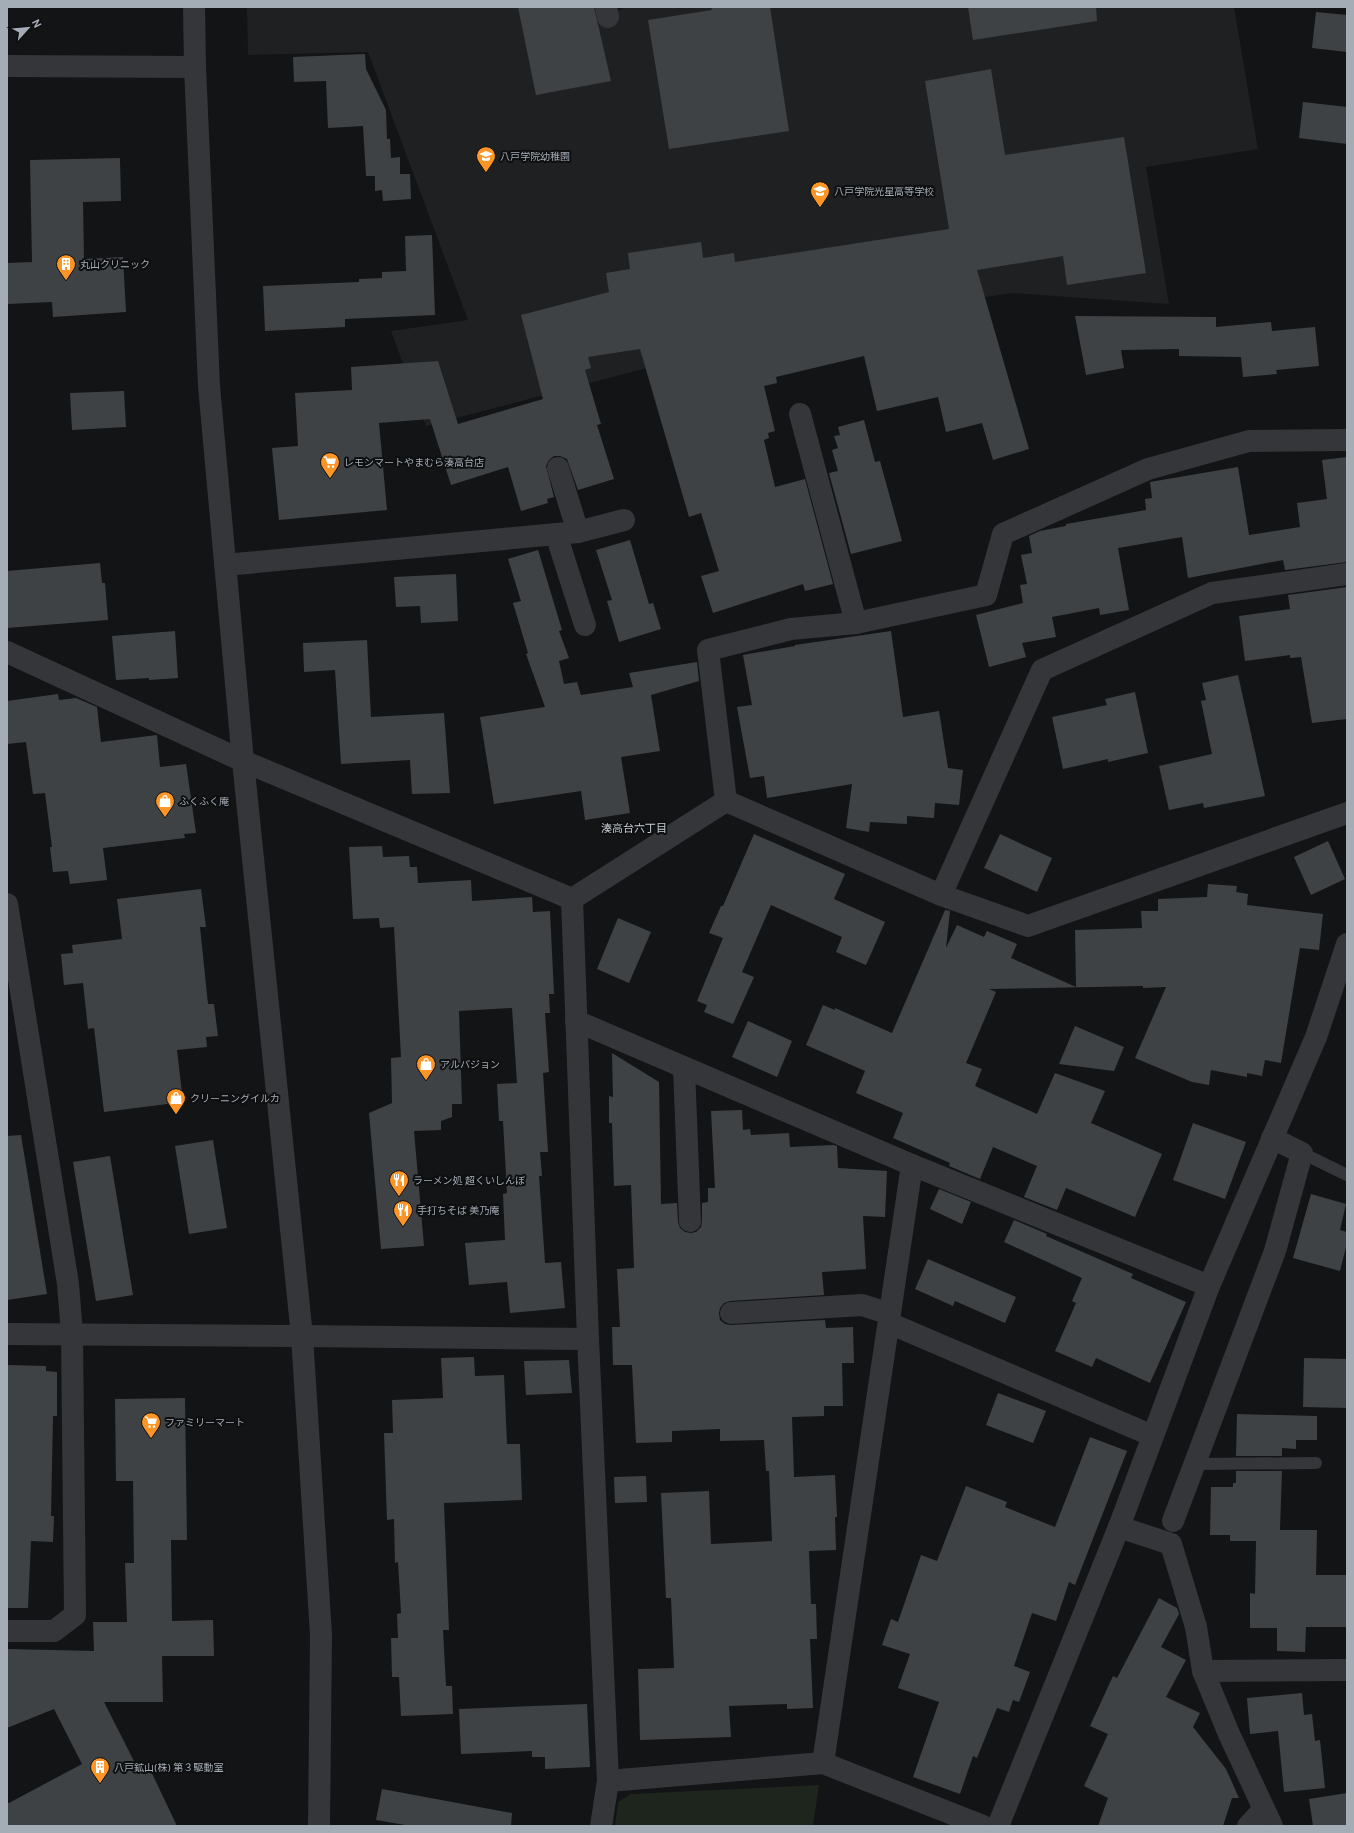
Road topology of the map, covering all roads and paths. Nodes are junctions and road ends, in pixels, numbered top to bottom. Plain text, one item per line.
1 (194, 7) edge
2 (7, 66) edge
3 (195, 67) junction
4 (800, 414) dead end
5 (1347, 440) edge
6 (558, 468) dead end
7 (624, 520) dead end
8 (578, 532) junction
9 (556, 534) junction
10 (226, 565) junction
11 (1347, 574) edge
12 (856, 623) junction
13 (585, 625) dead end
14 (7, 652) edge
15 (244, 761) junction
16 (726, 801) junction
17 (1347, 813) edge
18 (941, 895) junction
19 (572, 899) junction
20 (7, 904) edge
21 (1347, 944) edge
22 (576, 1021) junction
23 (684, 1068) junction
24 (1272, 1138) junction
25 (1302, 1153) junction
26 (912, 1165) junction
27 (1347, 1175) edge
28 (690, 1222) dead end
29 (1209, 1286) junction
30 (731, 1314) dead end
31 (889, 1319) junction
32 (7, 1334) edge
33 (72, 1334) junction
34 (302, 1336) junction
35 (588, 1339) junction
36 (1153, 1436) junction
37 (1316, 1463) dead end
38 (1195, 1464) junction
39 (1173, 1521) dead end
40 (1119, 1527) junction
41 (7, 1631) edge
42 (1347, 1670) edge
43 (1203, 1671) junction
44 (823, 1763) junction
45 (608, 1780) junction
46 (1268, 1817) edge
47 (319, 1826) edge
48 (601, 1826) edge
49 (983, 1826) edge
50 (998, 1826) edge
51 (1248, 1826) edge

1 - 3 street
2 - 3 street
3 - 10 street
4 - 12 street
5 - 12 street
6 - 8 street
7 - 8 street
8 - 9 street
9 - 10 street
9 - 13 street
10 - 15 street
11 - 18 street
12 - 16 street
14 - 15 street
15 - 19 street
15 - 34 street
16 - 18 street
16 - 19 street
17 - 18 street
19 - 22 street
20 - 33 street
21 - 24 street
22 - 23 street
22 - 35 street
23 - 26 street
23 - 28 street
24 - 25 street
24 - 29 street
25 - 27 lane
25 - 38 street
26 - 29 street
26 - 31 street
29 - 36 street
30 - 31 street
31 - 36 street
31 - 44 street
32 - 33 street
33 - 34 street
33 - 41 street
34 - 35 street
34 - 47 street
35 - 45 street
36 - 40 street
37 - 38 lane
38 - 39 street
40 - 43 street
40 - 50 street
42 - 43 street
43 - 46 street
44 - 45 street
44 - 49 street
45 - 48 street
46 - 51 street

